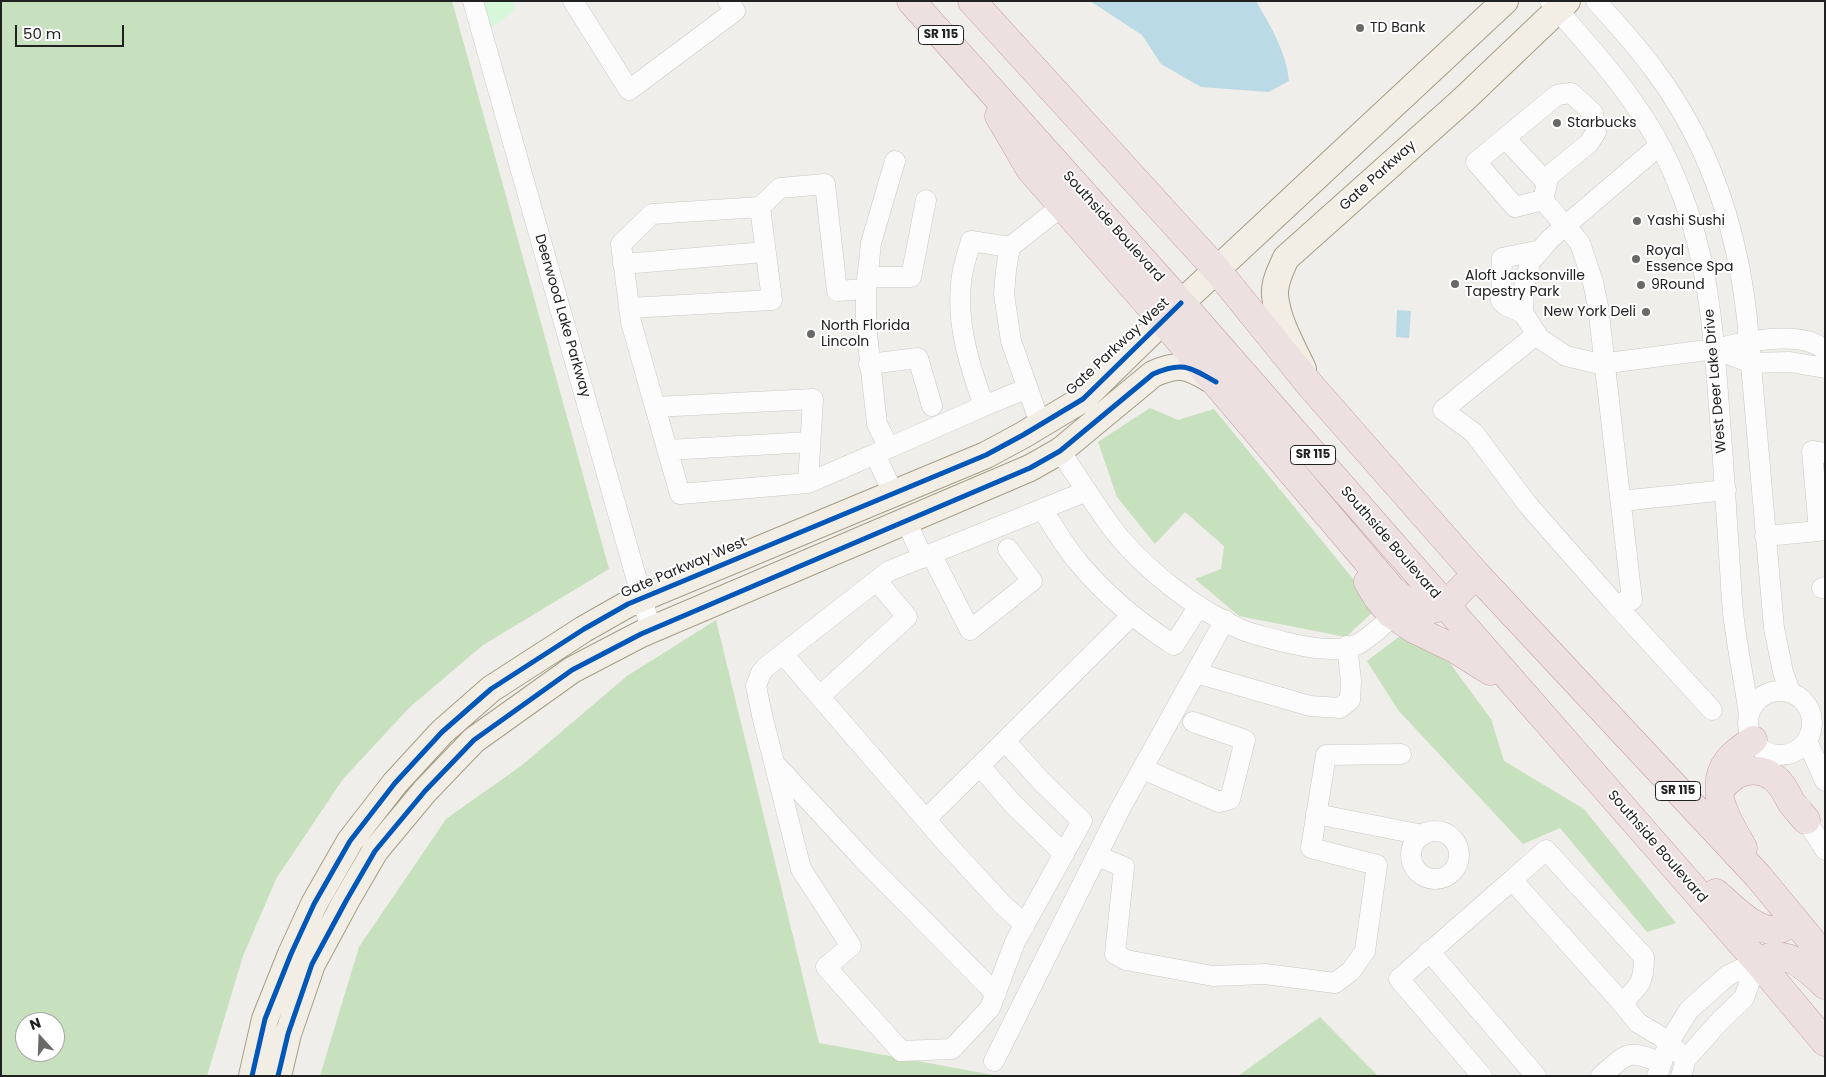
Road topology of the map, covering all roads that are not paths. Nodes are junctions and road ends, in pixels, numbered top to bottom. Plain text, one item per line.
1 (473, 1) edge
2 (573, 1) edge
3 (728, 1) edge
4 (911, 1) edge
5 (972, 1) edge
6 (1505, 1) edge
7 (1596, 1) edge
8 (1558, 4) edge
9 (972, 68) junction
10 (1505, 138) junction
11 (1660, 144) junction
12 (895, 162) dead end
13 (1544, 190) junction
14 (926, 200) dead end
15 (1062, 206) junction
16 (760, 207) junction
17 (1566, 225) junction
18 (1010, 247) junction
19 (1541, 250) junction
20 (765, 252) junction
21 (623, 264) junction
22 (1217, 270) junction
23 (867, 283) junction
24 (629, 308) junction
25 (1172, 312) junction
26 (1523, 313) junction
27 (1536, 334) junction
28 (1749, 341) junction
29 (1715, 349) junction
30 (1825, 350) edge
31 (1751, 363) junction
32 (869, 364) junction
33 (1605, 364) junction
34 (1825, 368) edge
35 (1216, 382) junction
36 (1310, 385) junction
37 (1028, 388) junction
38 (932, 406) dead end
39 (984, 406) junction
40 (655, 407) junction
41 (1044, 423) junction
42 (810, 442) junction
43 (667, 450) junction
44 (882, 451) junction
45 (1060, 451) junction
46 (1825, 453) edge
47 (808, 483) junction
48 (1726, 490) junction
49 (1087, 491) junction
50 (893, 493) junction
51 (1621, 501) junction
52 (1042, 509) junction
53 (1327, 513) junction
54 (906, 521) junction
55 (1822, 531) edge
56 (1765, 536) junction
57 (1008, 549) dead end
58 (927, 556) junction
59 (1476, 574) junction
60 (877, 581) junction
61 (642, 598) junction
62 (1615, 604) junction
63 (1199, 606) junction
64 (1445, 606) junction
65 (1132, 616) junction
66 (1394, 616) junction
67 (1225, 620) junction
68 (651, 630) junction
69 (1347, 646) junction
70 (783, 654) junction
71 (1196, 673) junction
72 (1515, 686) junction
73 (1790, 692) junction
74 (820, 696) junction
75 (1712, 710) dead end
76 (1818, 710) edge
77 (1193, 722) dead end
78 (1758, 737) junction
79 (1005, 741) junction
80 (1807, 741) junction
81 (1401, 754) dead end
82 (774, 764) junction
83 (980, 766) junction
84 (1143, 769) junction
85 (1825, 782) edge
86 (1720, 792) junction
87 (1316, 814) junction
88 (1629, 816) junction
89 (926, 819) junction
90 (1806, 820) junction
91 (1423, 835) dead end
92 (1825, 850) edge
93 (1064, 854) junction
94 (1097, 856) junction
95 (1758, 876) junction
96 (1512, 880) junction
97 (1793, 920) junction
98 (1025, 925) junction
99 (1429, 951) junction
100 (1825, 957) edge
101 (1757, 961) junction
102 (1825, 985) edge
103 (996, 994) junction
104 (1622, 1003) junction
105 (1669, 1042) junction
106 (1825, 1042) edge
107 (994, 1061) dead end
108 (1684, 1067) edge
109 (1659, 1069) edge
110 (252, 1076) edge
111 (278, 1076) edge
112 (1482, 1076) edge
113 (1536, 1076) edge
114 (1601, 1076) edge

1 - 61 street, Deerwood Lake Parkway
2 - 3 street
4 - 9 highway, Southside Boulevard / SR 115
5 - 22 highway, SR 115
6 - 22 main road
7 - 28 street
8 - 11 street, West Deer Lake Drive
8 - 36 main road, Gate Parkway
9 - 15 highway
9 - 25 highway, Southside Boulevard / SR 115
10 - 13 street
10 - 13 street
10 - 13 street
11 - 17 street
11 - 29 street, West Deer Lake Drive
12 - 23 street
13 - 17 street
14 - 23 street
15 - 18 street
15 - 25 highway
16 - 20 street
16 - 21 street
16 - 23 street
17 - 19 street
17 - 33 street
18 - 37 street
18 - 39 street
19 - 26 street
19 - 26 street
20 - 21 street
20 - 24 street
21 - 24 street
22 - 25 main road
22 - 36 highway, SR 115
23 - 32 street
24 - 40 street
25 - 35 highway
25 - 41 main road, Gate Parkway West
25 - 64 highway, Southside Boulevard / SR 115
26 - 27 street
27 - 33 street
27 - 62 street
28 - 29 street
28 - 30 street
28 - 31 street
29 - 31 street
29 - 33 street
29 - 48 street, West Deer Lake Drive
31 - 34 street
31 - 56 street
32 - 38 street
32 - 44 street
33 - 51 street
35 - 45 main road
35 - 53 highway
36 - 59 highway, SR 115
37 - 39 street
37 - 41 street
39 - 44 street
40 - 42 street
40 - 43 street
41 - 45 main road
41 - 50 main road, Gate Parkway West
42 - 43 street
42 - 47 street
43 - 47 street
44 - 47 street
44 - 50 street
45 - 49 street
45 - 54 main road
46 - 55 street
48 - 51 street
48 - 78 street, West Deer Lake Drive
49 - 52 street
49 - 63 street
50 - 54 main road
50 - 61 main road, Gate Parkway West
51 - 62 street
52 - 58 street
52 - 65 street
53 - 64 highway
53 - 66 highway
54 - 58 street
54 - 68 main road
55 - 56 street
56 - 73 street
57 - 58 street
58 - 60 street
59 - 64 highway
59 - 95 highway, SR 115
60 - 70 street
60 - 74 street
61 - 68 street, Deerwood Lake Parkway
61 - 110 main road, Gate Parkway West
62 - 75 street
63 - 65 street
63 - 67 street
64 - 72 highway, Southside Boulevard / SR 115
65 - 79 street
66 - 69 street
66 - 72 highway
67 - 69 street
67 - 71 street
68 - 111 main road
69 - 71 street
70 - 74 street
70 - 82 street
71 - 84 street
72 - 88 highway, Southside Boulevard / SR 115
73 - 76 street
73 - 78 street
74 - 89 street
76 - 80 street
77 - 84 street
78 - 80 street
78 - 86 highway
78 - 90 street, West Deer Lake Drive
79 - 83 street
79 - 93 street
80 - 85 street
81 - 87 street
82 - 103 street
82 - 103 street
83 - 89 street
83 - 93 street
84 - 94 street
86 - 90 highway
86 - 95 highway
87 - 91 street
87 - 94 street
88 - 97 highway
88 - 101 highway, Southside Boulevard / SR 115
89 - 98 street
90 - 92 street, West Deer Lake Drive
93 - 98 street
94 - 107 street
95 - 97 highway, SR 115
96 - 99 street
96 - 104 street
96 - 104 street
97 - 100 highway, SR 115
98 - 103 street
99 - 112 street
99 - 113 street
101 - 102 highway
101 - 105 street
101 - 106 highway, Southside Boulevard / SR 115
101 - 108 street
104 - 105 street
105 - 108 street
105 - 109 street
109 - 114 street

